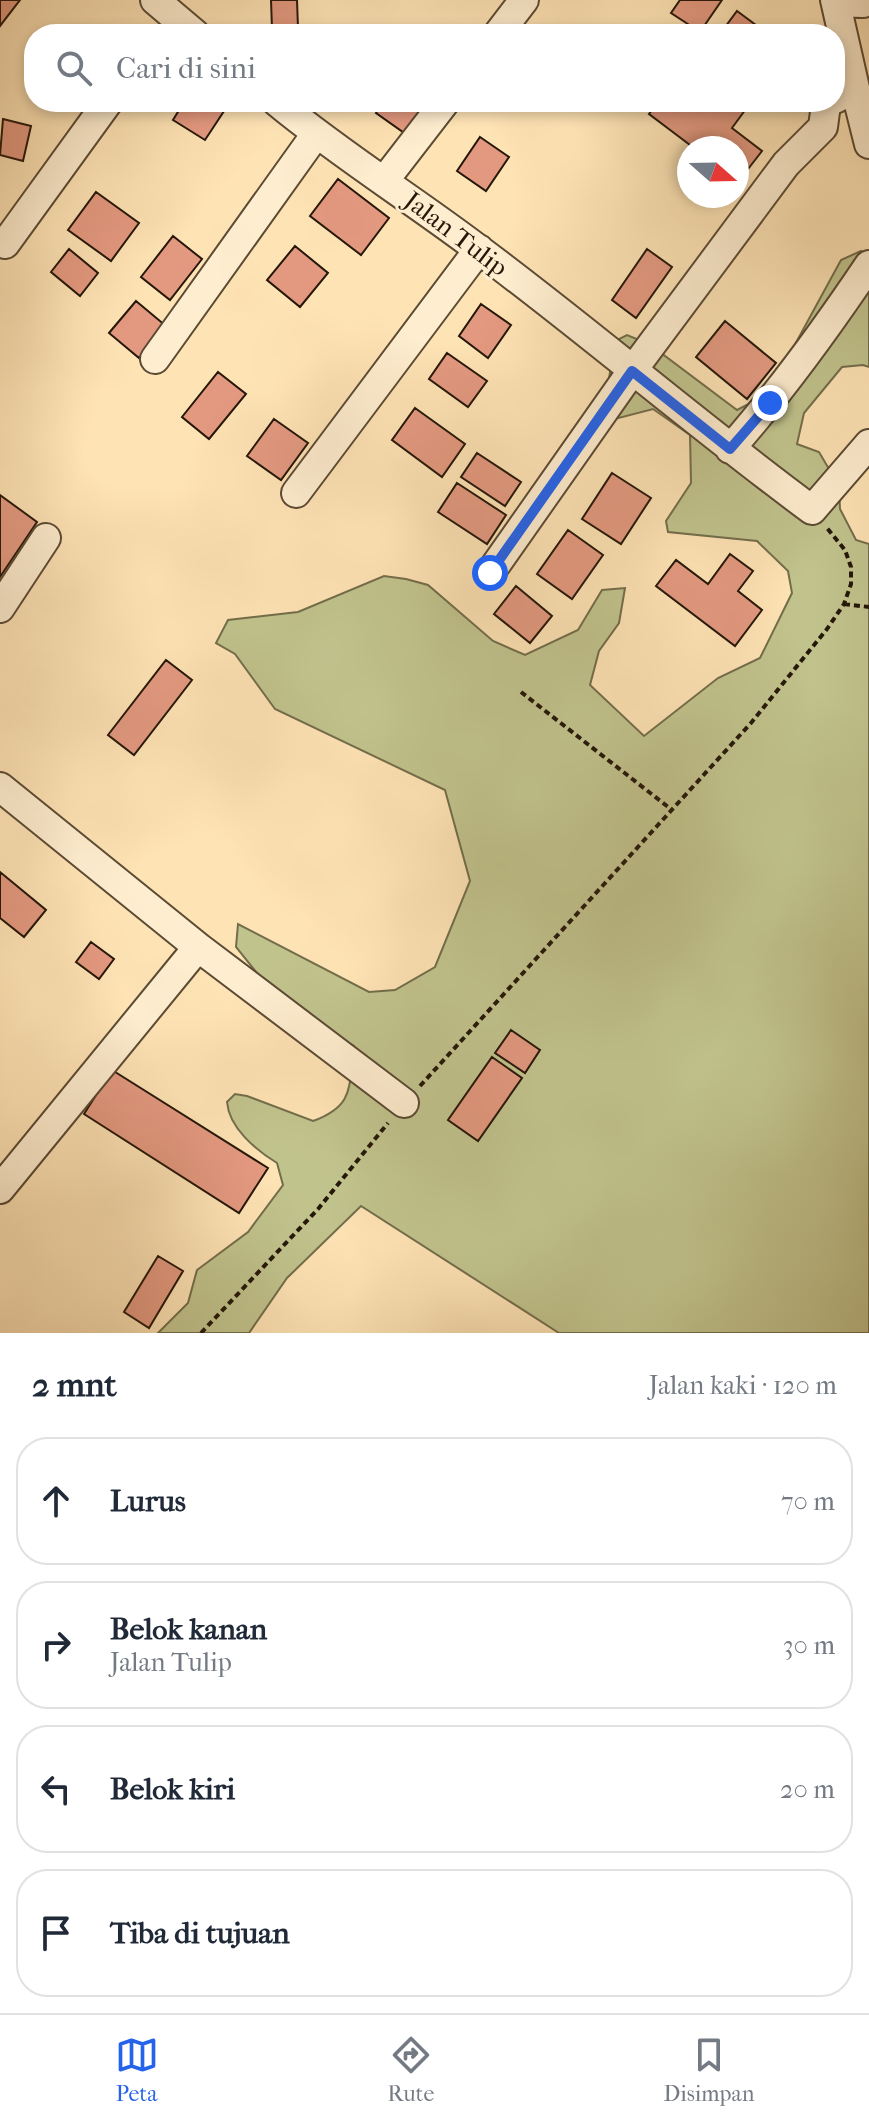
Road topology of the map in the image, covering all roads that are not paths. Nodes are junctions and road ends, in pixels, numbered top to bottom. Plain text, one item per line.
1 (524, 0) edge
2 (845, 1) edge
3 (506, 24) edge
4 (845, 94) edge
5 (101, 112) edge
6 (289, 112) edge
7 (437, 112) edge
8 (825, 112) edge
9 (316, 134) junction
10 (869, 144) edge
11 (384, 181) junction
12 (5, 244) dead end
13 (479, 249) junction
14 (869, 265) edge
15 (155, 359) dead end
16 (632, 371) junction
17 (869, 444) edge
18 (730, 449) junction
19 (296, 493) dead end
20 (46, 538) dead end
21 (490, 573) dead end
22 (0, 608) edge
23 (0, 787) edge
24 (198, 947) junction
25 (404, 1103) road end
26 (0, 1189) edge

1 - 3 street
2 - 4 street
4 - 10 street
5 - 12 street
6 - 9 street, Jalan Tulip
7 - 11 street
8 - 16 street
9 - 11 street, Jalan Tulip
9 - 15 street
11 - 13 street, Jalan Tulip
13 - 16 street, Jalan Tulip
13 - 19 street
14 - 18 street
16 - 18 street, Jalan Tulip
16 - 21 street
17 - 18 street, Jalan Tulip
20 - 22 street
23 - 24 street
24 - 25 street
24 - 26 street

